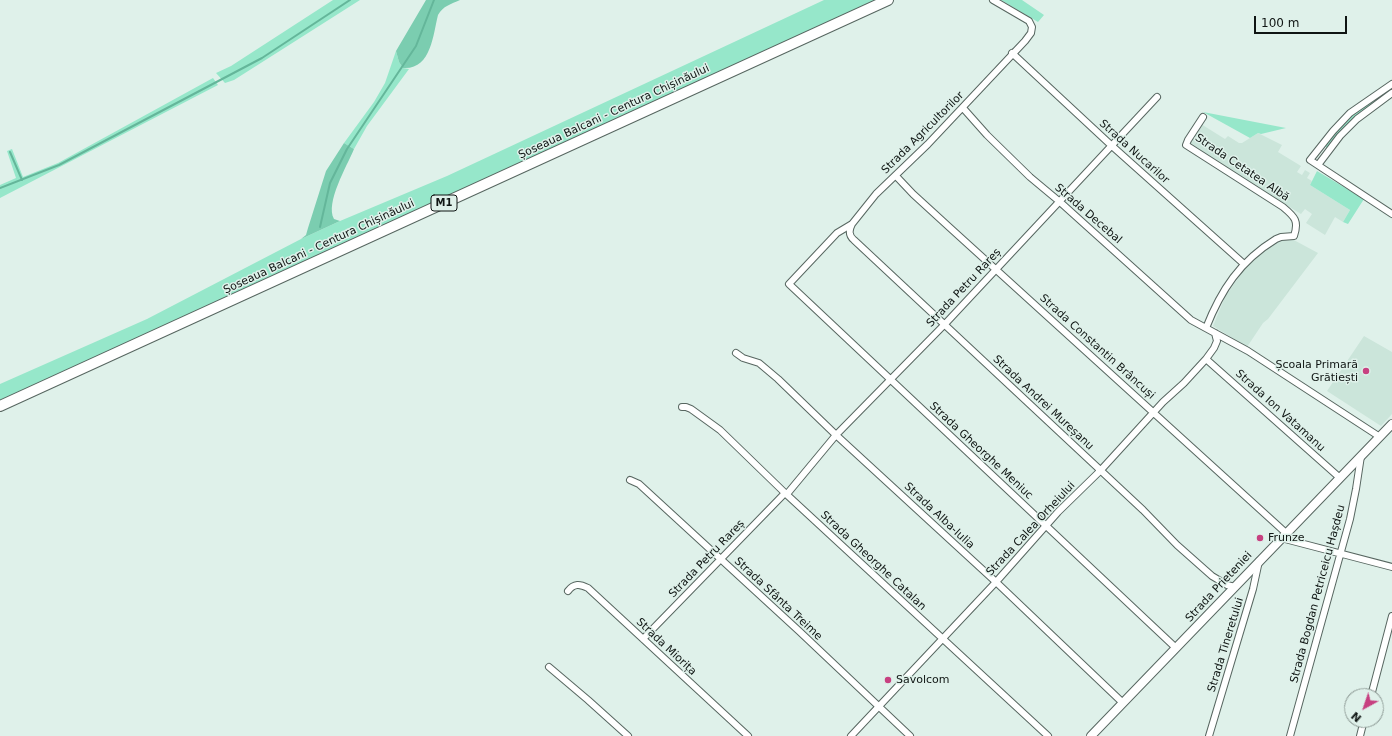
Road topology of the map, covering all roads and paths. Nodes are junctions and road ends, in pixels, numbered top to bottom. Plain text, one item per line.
1 (888, 0) edge
2 (992, 0) edge
3 (1012, 54) junction
4 (1392, 84) edge
5 (1392, 93) edge
6 (1157, 97) dead end
7 (963, 108) junction
8 (1203, 117) dead end
9 (1112, 146) junction
10 (1318, 165) junction
11 (896, 176) junction
12 (1060, 202) junction
13 (1392, 214) edge
14 (852, 224) junction
15 (1244, 264) junction
16 (995, 269) junction
17 (789, 284) joint
18 (944, 324) junction
19 (1206, 328) junction
20 (1215, 333) junction
21 (736, 353) dead end
22 (1206, 359) junction
23 (891, 380) junction
24 (0, 406) edge
25 (682, 407) dead end
26 (1154, 412) junction
27 (1392, 424) edge
28 (836, 435) junction
29 (1380, 437) junction
30 (1361, 456) junction
31 (1100, 471) junction
32 (1340, 478) junction
33 (630, 480) dead end
34 (786, 494) junction
35 (1046, 526) junction
36 (1283, 535) junction
37 (1340, 553) junction
38 (721, 560) junction
39 (1260, 560) junction
40 (1392, 568) edge
41 (996, 582) junction
42 (1235, 586) junction
43 (568, 590) dead end
44 (1392, 616) edge
45 (643, 639) junction
46 (943, 639) junction
47 (1176, 648) junction
48 (549, 667) dead end
49 (1373, 688) edge
50 (1123, 703) junction
51 (879, 708) junction
52 (628, 736) edge
53 (748, 736) edge
54 (851, 736) edge
55 (910, 736) edge
56 (1048, 736) edge
57 (1091, 736) edge
58 (1209, 736) edge
59 (1290, 736) edge

1 - 24 highway, Șoseaua Balcani - Centura Chișinăului / M1
2 - 3 street, Strada Agricultorilor
3 - 7 street, Strada Agricultorilor
3 - 9 street, Strada Nucarilor
4 - 10 street
5 - 10 street
6 - 9 street, Strada Petru Rareș
7 - 11 street, Strada Agricultorilor
7 - 12 street, Strada Decebal
8 - 15 street, Strada Cetatea Albă
9 - 12 street, Strada Petru Rareș
9 - 15 street, Strada Nucarilor
10 - 13 street
11 - 14 street, Strada Agricultorilor
11 - 16 street, Strada Constantin Brâncuși
12 - 16 street, Strada Petru Rareș
12 - 19 street, Strada Decebal
14 - 17 street, Strada Agricultorilor
14 - 18 street, Strada Andrei Mureșanu
15 - 19 street
16 - 18 street, Strada Petru Rareș
16 - 26 street, Strada Constantin Brâncuși
17 - 23 street, Strada Gheorghe Meniuc
18 - 23 street, Strada Petru Rareș
18 - 31 street, Strada Andrei Mureșanu
19 - 20 street
20 - 22 street, Strada Calea Orheiului
20 - 29 street
21 - 28 street, Strada Alba-Iulia
22 - 26 street, Strada Calea Orheiului
22 - 32 street, Strada Ion Vatamanu
23 - 28 street, Strada Petru Rareș
23 - 35 street, Strada Gheorghe Meniuc
25 - 34 street, Strada Gheorghe Catalan
26 - 31 street, Strada Calea Orheiului
26 - 36 street, Strada Constantin Brâncuși
27 - 29 street, Strada Prieteniei
28 - 34 street, Strada Petru Rareș
28 - 41 street, Strada Alba-Iulia
29 - 30 street, Strada Prieteniei
30 - 32 street, Strada Prieteniei
30 - 37 street, Strada Bogdan Petriceicu Hașdeu
31 - 35 street, Strada Calea Orheiului
31 - 42 street, Strada Andrei Mureșanu
32 - 36 street, Strada Prieteniei
33 - 38 street, Strada Sfânta Treime
34 - 38 street, Strada Petru Rareș
34 - 46 street, Strada Gheorghe Catalan
35 - 41 street, Strada Calea Orheiului
35 - 47 street, Strada Gheorghe Meniuc
36 - 37 street
36 - 39 street, Strada Prieteniei
37 - 40 street
37 - 59 street, Strada Bogdan Petriceicu Hașdeu
38 - 45 street, Strada Petru Rareș
38 - 51 street, Strada Sfânta Treime
39 - 42 street, Strada Prieteniei
39 - 58 street, Strada Tineretului
41 - 46 street, Strada Calea Orheiului
41 - 50 street, Strada Alba-Iulia
42 - 47 street, Strada Prieteniei
43 - 45 street, Strada Miorița
44 - 49 street
45 - 53 street, Strada Miorița
46 - 51 street, Strada Calea Orheiului
46 - 56 street, Strada Gheorghe Catalan
47 - 50 street, Strada Prieteniei
48 - 52 street
50 - 57 street, Strada Prieteniei
51 - 54 street, Strada Calea Orheiului
51 - 55 street, Strada Sfânta Treime

